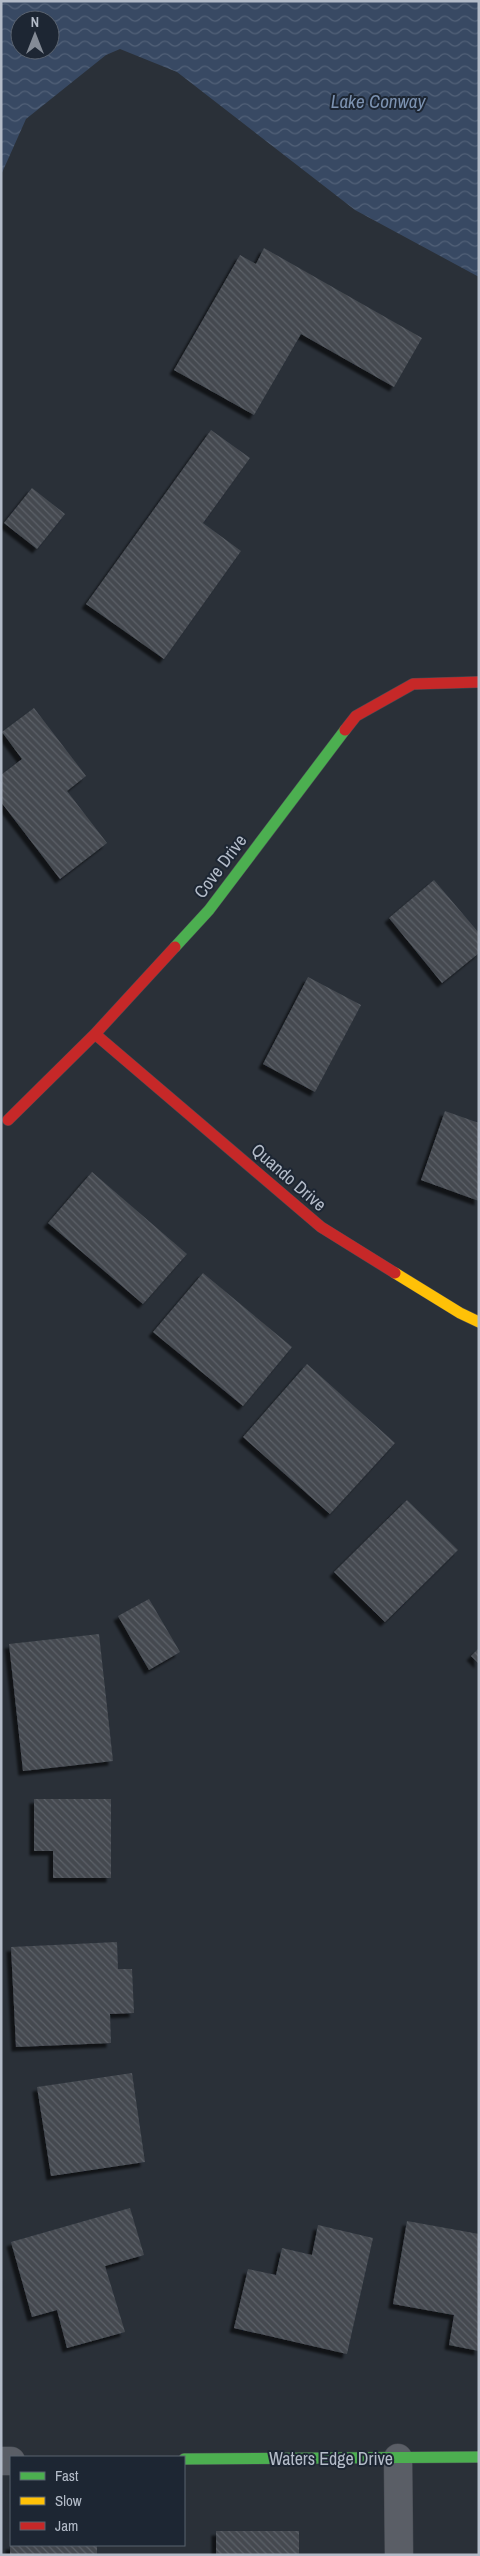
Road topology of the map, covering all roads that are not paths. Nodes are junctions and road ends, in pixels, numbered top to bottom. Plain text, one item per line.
1 (479, 682) edge
2 (95, 1034) junction
3 (8, 1120) dead end
4 (479, 1322) edge
5 (479, 2457) edge
6 (398, 2458) junction
7 (185, 2459) edge
8 (399, 2555) edge

1 - 2 street, Cove Drive
2 - 3 street, Cove Drive
2 - 4 street, Quando Drive
5 - 6 street, Waters Edge Drive
6 - 7 street, Waters Edge Drive
6 - 8 street

